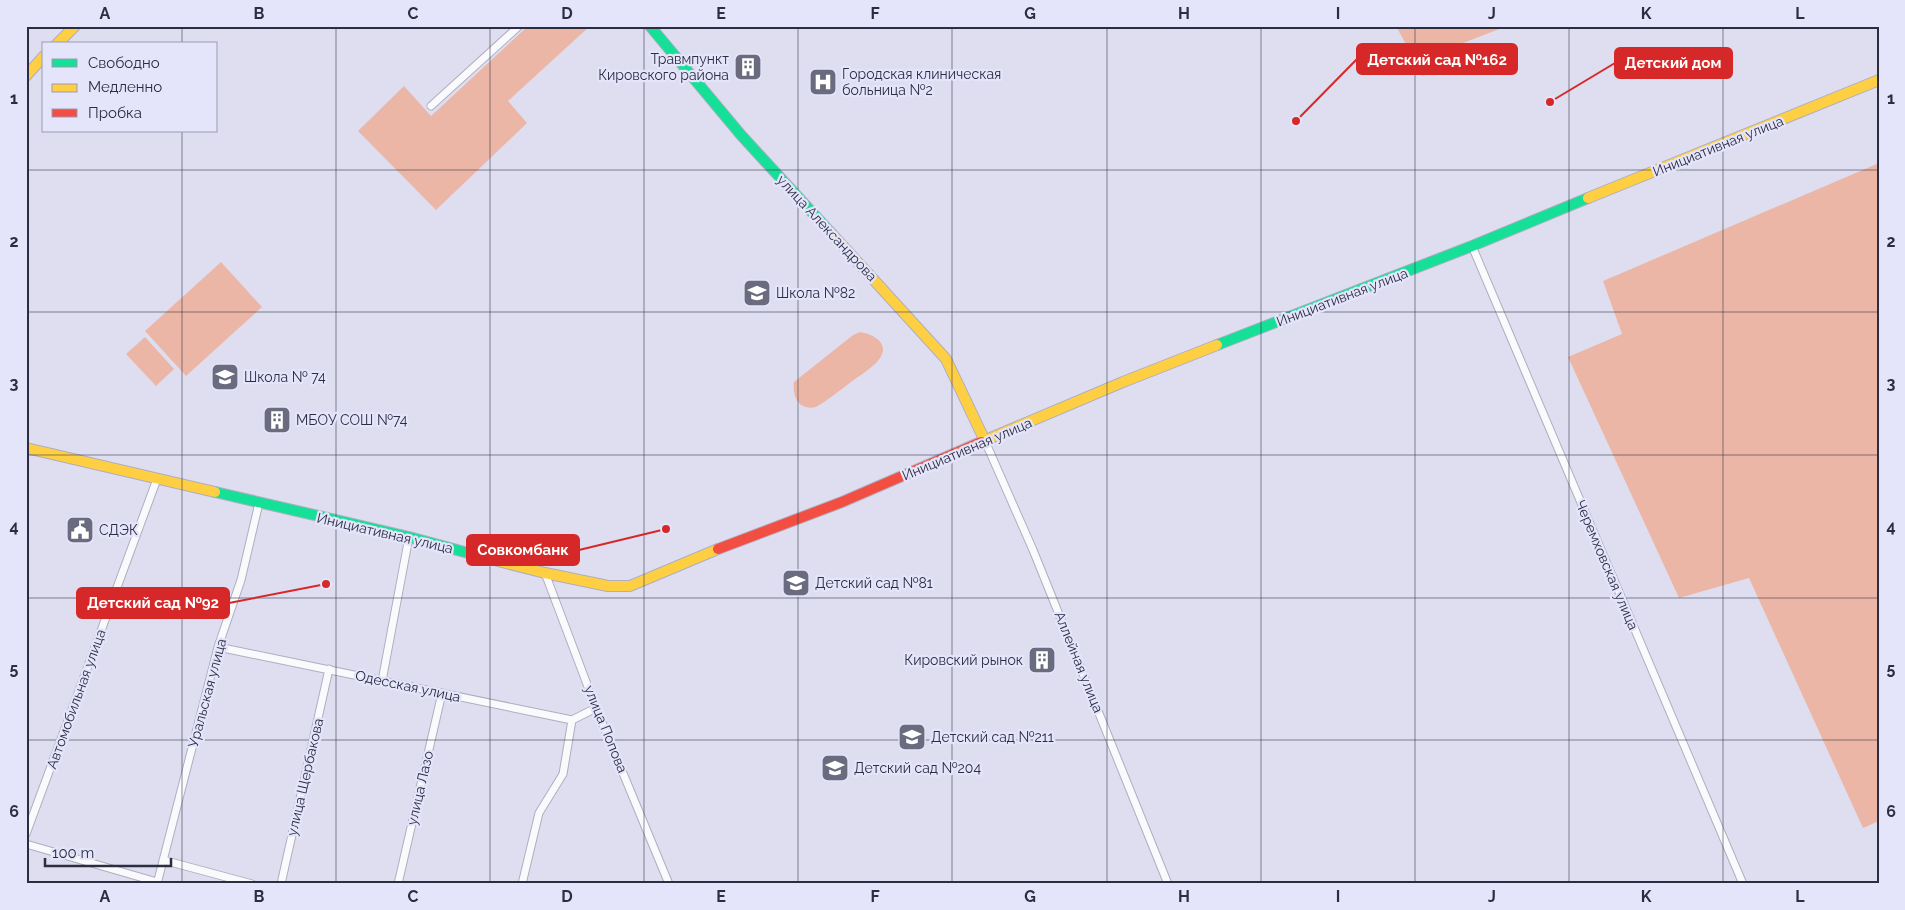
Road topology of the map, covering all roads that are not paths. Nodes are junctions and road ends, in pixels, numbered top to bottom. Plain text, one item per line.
1 (75, 26) edge
2 (519, 26) edge
3 (650, 26) edge
4 (59, 42) edge
5 (42, 58) edge
6 (26, 76) edge
7 (1879, 80) edge
8 (431, 106) dead end
9 (1472, 246) junction
10 (985, 441) junction
11 (26, 448) edge
12 (157, 479) junction
13 (259, 503) junction
14 (409, 537) junction
15 (545, 573) junction
16 (218, 647) junction
17 (329, 669) junction
18 (382, 681) junction
19 (442, 693) junction
20 (596, 708) junction
21 (572, 720) junction
22 (26, 834) edge
23 (26, 844) edge
24 (163, 860) junction
25 (157, 883) edge
26 (252, 884) edge
27 (281, 884) edge
28 (398, 884) edge
29 (522, 884) edge
30 (669, 884) edge
31 (1168, 884) edge
32 (1743, 884) edge

1 - 4 main road
2 - 8 street
3 - 10 main road, улица Александрова
5 - 6 main road
7 - 9 main road, Инициативная улица
9 - 10 main road, Инициативная улица
9 - 32 street, Черемховская улица
10 - 15 main road, Инициативная улица
10 - 31 street, Аллейная улица
11 - 12 main road, Инициативная улица
12 - 13 main road, Инициативная улица
12 - 22 street, Автомобильная улица
13 - 14 main road, Инициативная улица
13 - 16 street, Уральская улица
14 - 15 main road, Инициативная улица
14 - 18 street
15 - 20 street, улица Попова
16 - 17 street, Одесская улица
16 - 24 street, Уральская улица
17 - 18 street, Одесская улица
17 - 27 street, улица Щербакова
18 - 19 street, Одесская улица
19 - 21 street, Одесская улица
19 - 28 street, улица Лазо
20 - 21 street
20 - 30 street, улица Попова
21 - 29 street
23 - 25 street
24 - 25 street, Уральская улица
24 - 26 street

